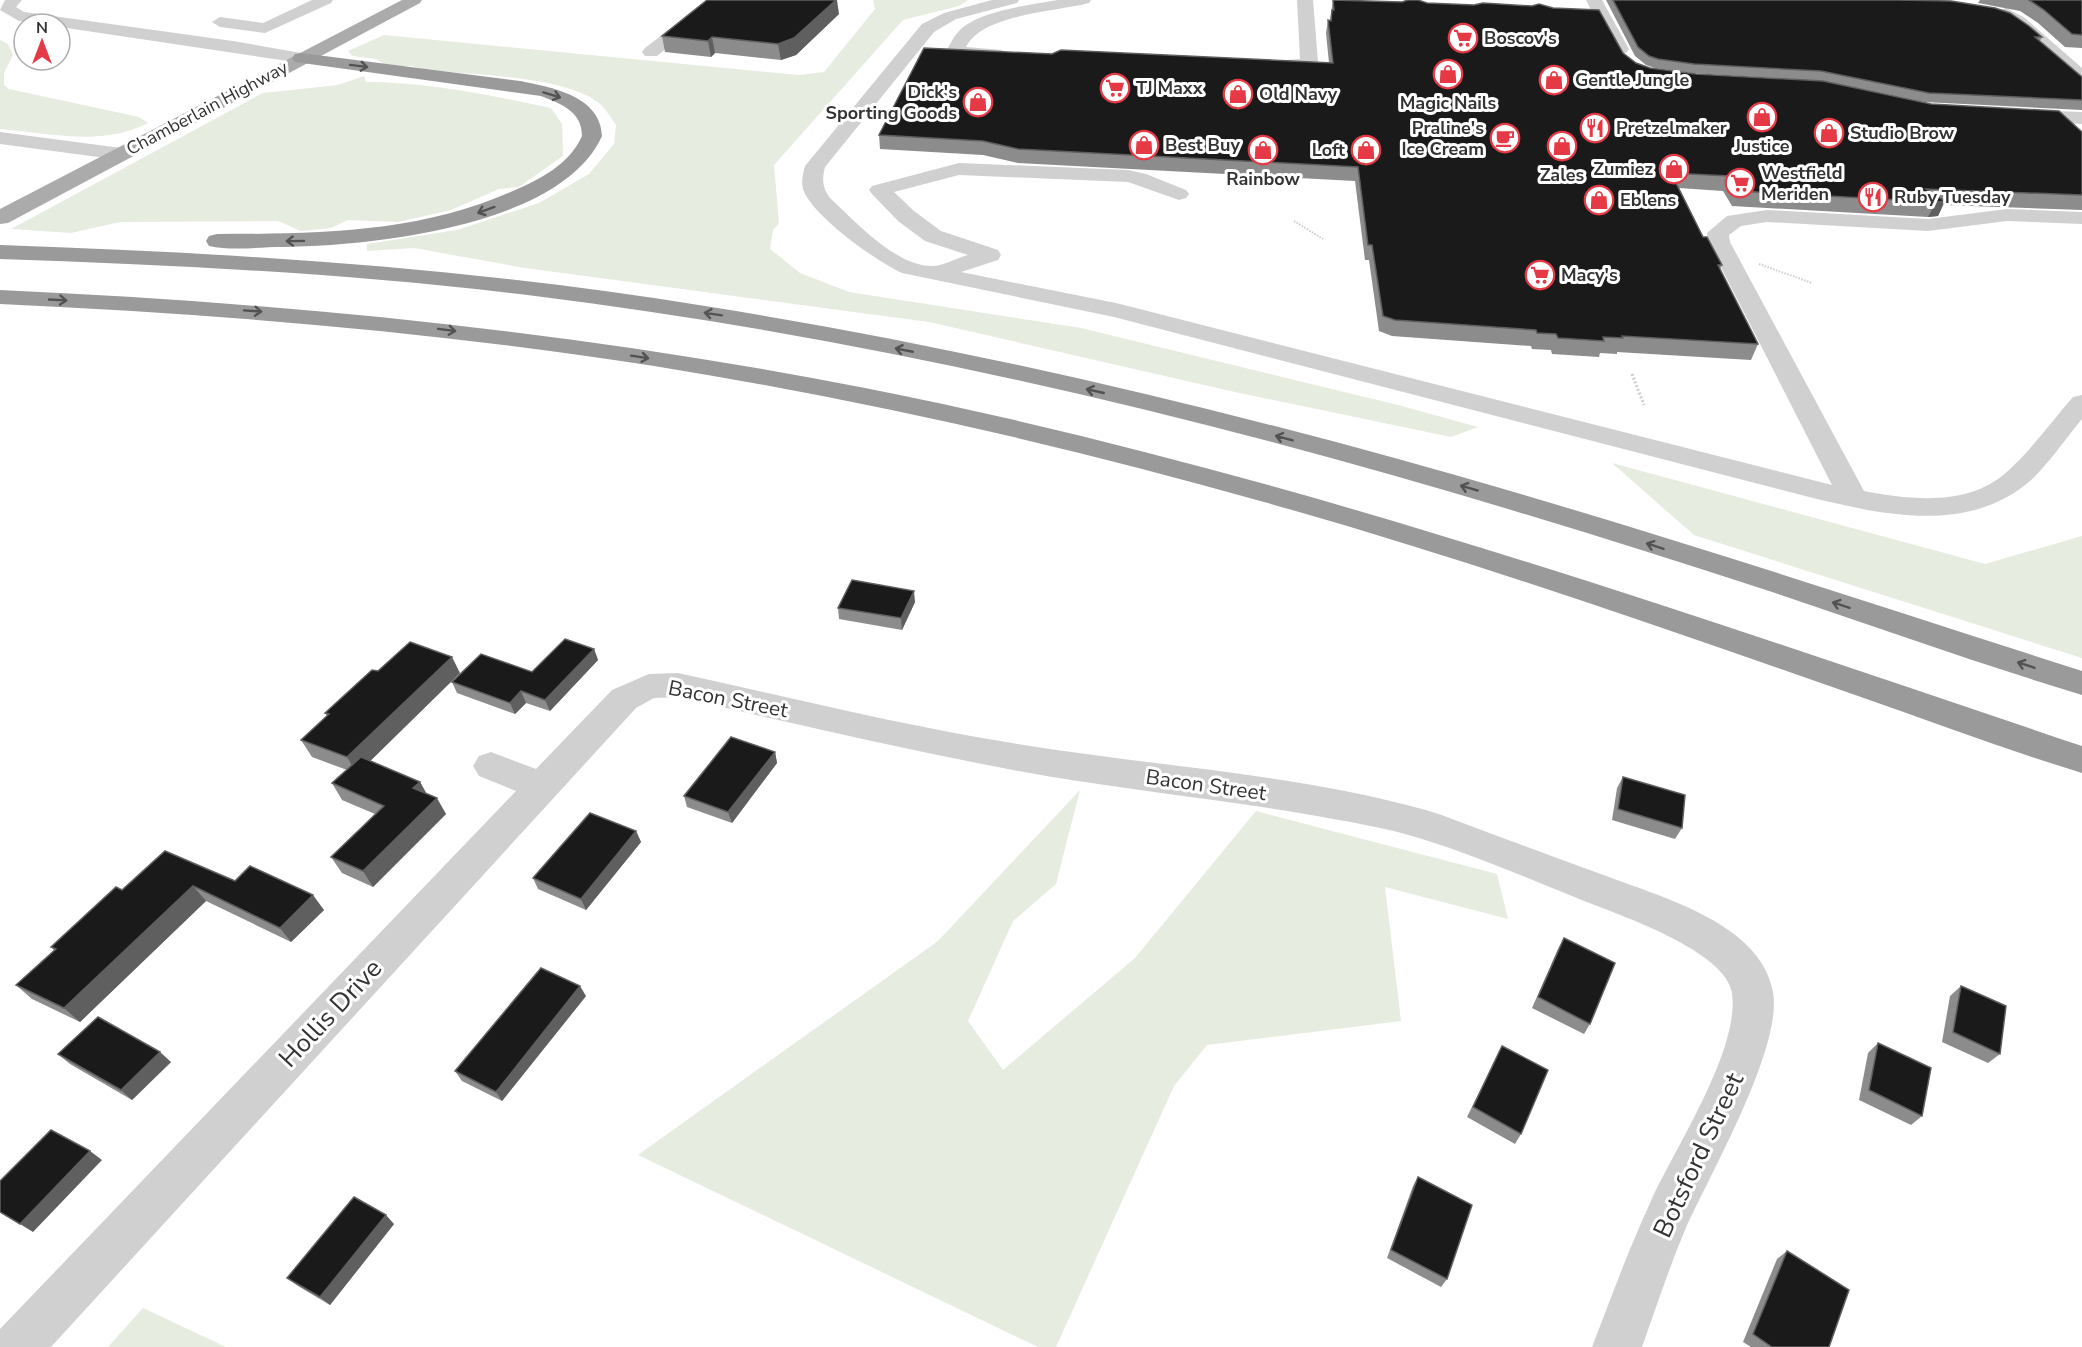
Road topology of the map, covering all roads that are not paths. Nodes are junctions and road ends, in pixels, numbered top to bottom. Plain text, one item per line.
1 (325, 0) edge
2 (414, 0) edge
3 (718, 0) edge
4 (1007, 0) edge
5 (1083, 0) edge
6 (1305, 0) edge
7 (1594, 0) edge
8 (8, 2) edge
9 (1987, 7) edge
10 (208, 21) dead end
11 (651, 52) dead end
12 (1014, 54) edge
13 (302, 58) junction
14 (1254, 66) edge
15 (1631, 66) edge
16 (2082, 78) edge
17 (2005, 115) edge
18 (2082, 118) edge
19 (0, 138) edge
20 (121, 154) junction
21 (1179, 194) dead end
22 (0, 218) edge
23 (2082, 218) edge
24 (0, 243) edge
25 (0, 252) edge
26 (932, 274) junction
27 (0, 297) edge
28 (2082, 403) edge
29 (1853, 498) junction
30 (2082, 683) edge
31 (650, 686) joint
32 (2082, 760) edge
33 (491, 766) dead end
34 (540, 786) junction
35 (1737, 961) joint
36 (17, 1347) edge
37 (1617, 1347) edge

1 - 10 street
2 - 13 main road, Chamberlain Highway
3 - 11 street
4 - 26 street
5 - 12 street
6 - 14 street
7 - 15 street
8 - 13 street
9 - 16 street
13 - 20 main road, Chamberlain Highway
13 -> 24 highway
17 - 18 street
19 - 20 street
20 - 22 main road, Chamberlain Highway
21 - 26 street
23 - 29 street
30 -> 25 highway
26 - 29 street
27 -> 32 highway
28 - 29 street
31 - 34 street, Hollis Drive
31 - 35 street, Bacon Street
33 - 34 street
34 - 36 street, Hollis Drive
35 - 37 street, Botsford Street

